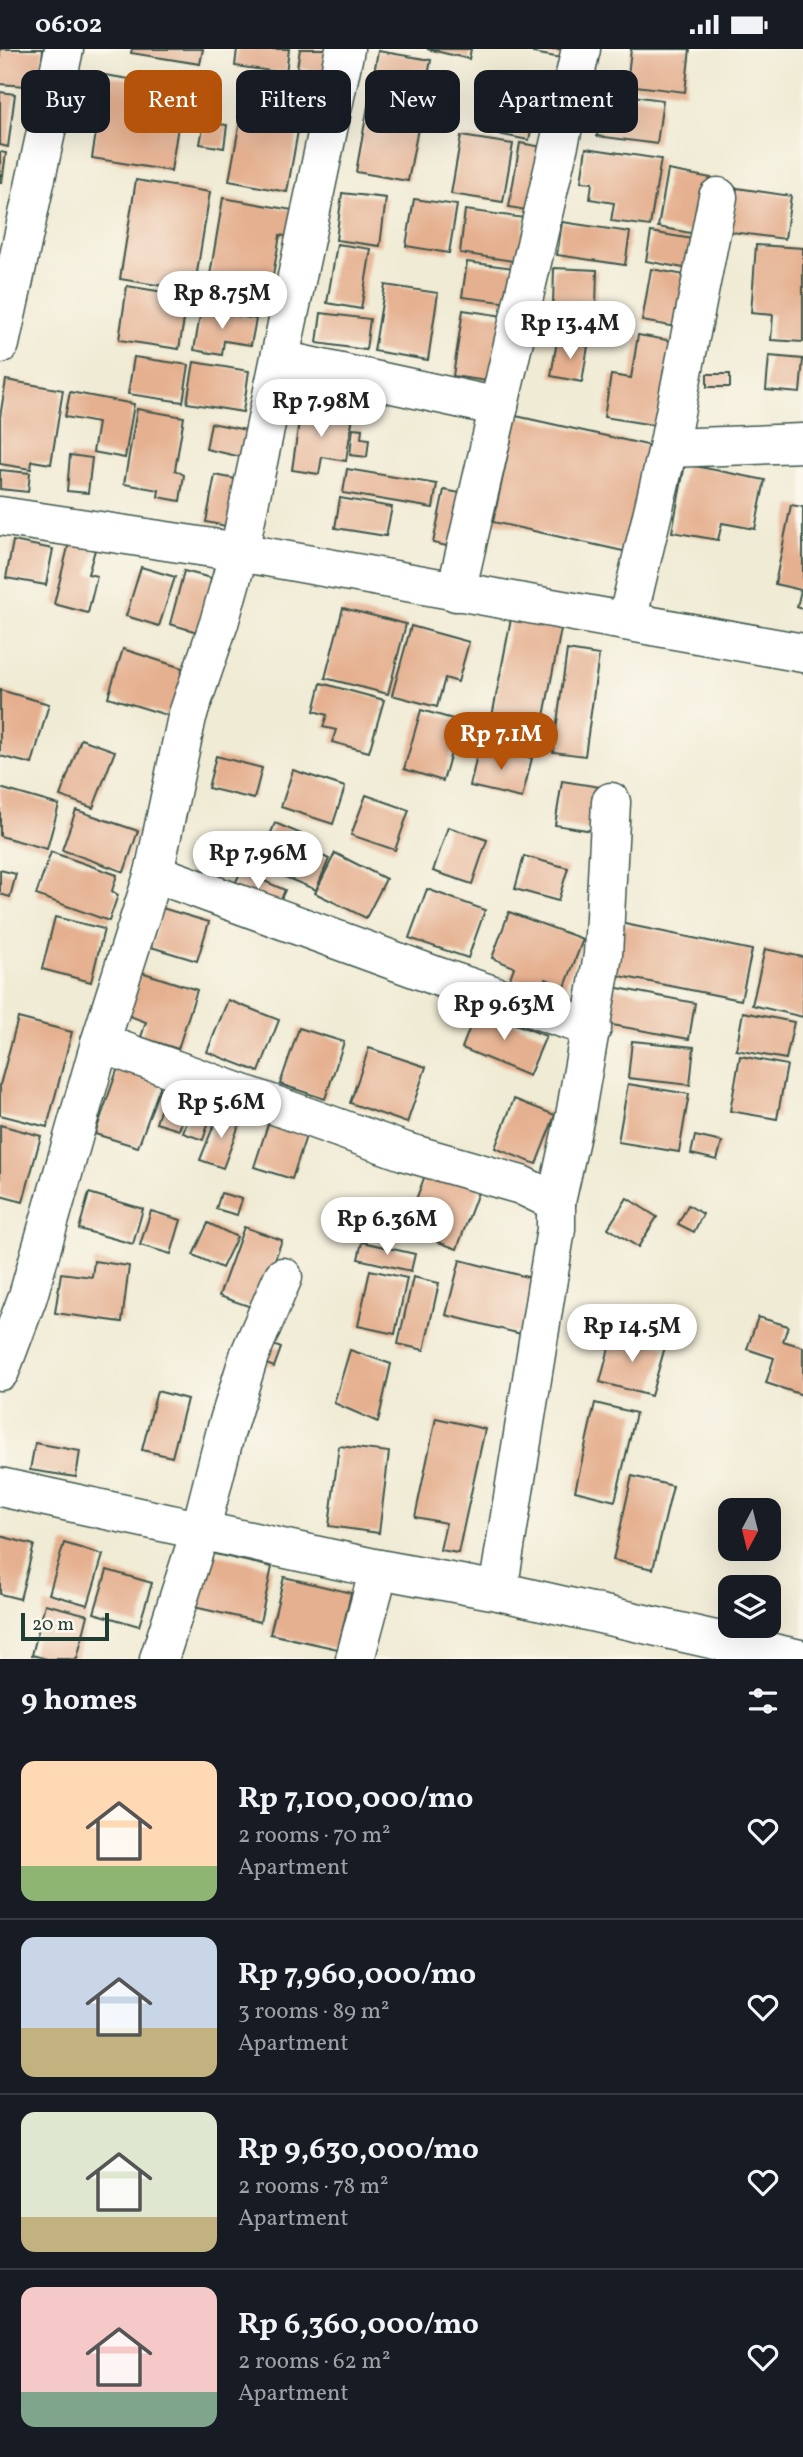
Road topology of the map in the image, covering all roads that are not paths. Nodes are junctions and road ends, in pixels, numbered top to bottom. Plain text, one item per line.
1 (64, 49) edge
2 (345, 49) edge
3 (581, 49) edge
4 (718, 197) dead end
5 (14, 220) edge
6 (0, 344) edge
7 (281, 360) junction
8 (499, 407) junction
9 (803, 443) edge
10 (668, 448) junction
11 (0, 516) edge
12 (239, 552) junction
13 (456, 592) junction
14 (627, 621) junction
15 (803, 653) edge
16 (611, 802) dead end
17 (154, 873) junction
18 (592, 1028) junction
19 (100, 1044) junction
20 (556, 1202) junction
21 (283, 1277) dead end
22 (0, 1371) edge
23 (0, 1487) edge
24 (200, 1532) junction
25 (379, 1569) junction
26 (498, 1591) junction
27 (706, 1648) edge
28 (159, 1659) edge
29 (355, 1659) edge
30 (800, 1659) edge

1 - 5 street
2 - 7 street
3 - 8 street
4 - 10 street
5 - 6 street
7 - 8 street
7 - 12 street
8 - 13 street
9 - 10 street
10 - 14 street
11 - 12 street
12 - 13 street
12 - 17 street
13 - 14 street
14 - 15 street
16 - 18 street
17 - 18 street
17 - 19 street
18 - 20 street
19 - 20 street
19 - 22 street
20 - 26 street
21 - 24 street
23 - 24 street
24 - 25 street
24 - 28 street
25 - 26 street
25 - 29 street
26 - 27 street
27 - 30 street

